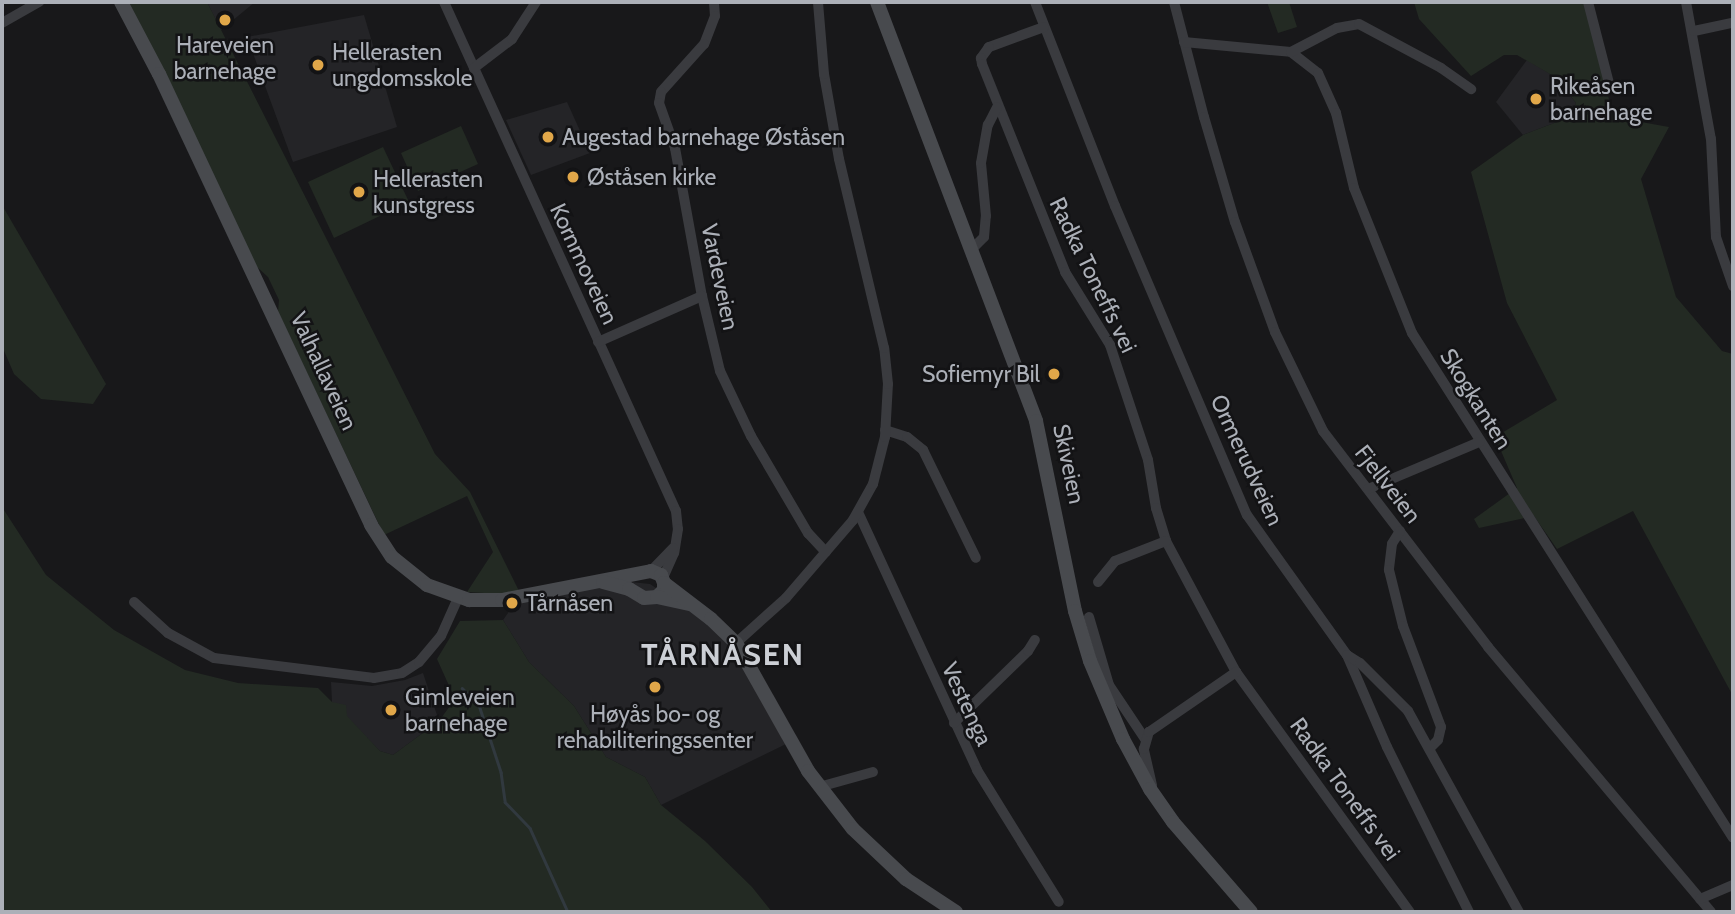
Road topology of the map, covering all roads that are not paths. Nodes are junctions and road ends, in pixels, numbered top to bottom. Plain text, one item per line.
1 (39, 2) edge
2 (121, 2) edge
3 (444, 2) edge
4 (536, 2) edge
5 (714, 2) edge
6 (818, 2) edge
7 (877, 2) edge
8 (1035, 2) edge
9 (1174, 2) edge
10 (1588, 2) edge
11 (1686, 2) edge
12 (2, 23) edge
13 (1733, 23) edge
14 (1044, 27) junction
15 (1693, 31) junction
16 (1184, 42) junction
17 (1291, 52) junction
18 (474, 68) junction
19 (1610, 87) dead end
20 (1471, 89) dead end
21 (997, 107) junction
22 (972, 249) junction
23 (1733, 286) edge
24 (702, 296) junction
25 (598, 342) junction
26 (885, 430) junction
27 (1479, 442) junction
28 (1368, 489) junction
29 (858, 512) junction
30 (1400, 531) junction
31 (1166, 541) junction
32 (826, 552) junction
33 (976, 558) dead end
34 (655, 576) junction
35 (601, 581) junction
36 (1098, 582) dead end
37 (638, 593) junction
38 (657, 597) junction
39 (458, 598) junction
40 (134, 602) dead end
41 (691, 604) junction
42 (1090, 617) dead end
43 (1035, 640) dead end
44 (736, 643) junction
45 (1347, 655) junction
46 (1236, 672) junction
47 (954, 723) junction
48 (1145, 739) junction
49 (1430, 748) junction
50 (873, 772) dead end
51 (819, 787) junction
52 (1150, 789) junction
53 (1733, 838) edge
54 (1733, 885) edge
55 (1700, 899) junction
56 (1059, 902) dead end
57 (956, 912) edge
58 (1251, 912) edge
59 (1410, 912) edge
60 (1469, 912) edge
61 (1519, 912) edge
62 (1711, 912) edge

1 - 12 street
2 - 39 street, Valhallaveien
3 - 18 street, Kornmoveien
4 - 18 street
5 - 24 street, Vardeveien
6 - 26 street
7 - 22 street, Skiveien
8 - 14 street, Ormerudveien
9 - 16 street, Fjellveien
10 - 19 street
11 - 15 street
13 - 15 street
14 - 21 street, Radka Toneffs vei
14 - 45 street, Ormerudveien
15 - 23 street
16 - 17 street
16 - 28 street, Fjellveien
17 - 20 street
17 - 27 street, Skogkanten
18 - 25 street, Kornmoveien
21 - 22 street
21 - 31 street, Radka Toneffs vei
22 - 52 street, Skiveien
24 - 25 street
24 - 32 street, Vardeveien
25 - 34 street, Kornmoveien
26 - 29 street
26 - 33 street
27 - 28 street
27 - 53 street, Skogkanten
28 - 30 street, Fjellveien
29 - 32 street
29 - 47 street, Vestenga
30 - 49 street
30 - 55 street, Fjellveien
31 - 36 street
31 - 46 street, Radka Toneffs vei
32 - 44 street
34 - 35 street, Valhallaveien
34 - 37 street
34 - 38 street
34 - 41 street
35 - 37 street, Valhallaveien
35 - 39 street, Valhallaveien
37 - 38 street, Valhallaveien
38 - 41 street
39 - 40 street
41 - 44 street
42 - 48 street
43 - 47 street
44 - 51 street
45 - 49 street
45 - 60 street, Ormerudveien
46 - 48 street
46 - 59 street, Radka Toneffs vei
47 - 56 street, Vestenga
48 - 52 street
49 - 61 street
50 - 51 street
51 - 57 street
52 - 58 street, Skiveien
54 - 55 street
55 - 62 street, Fjellveien

